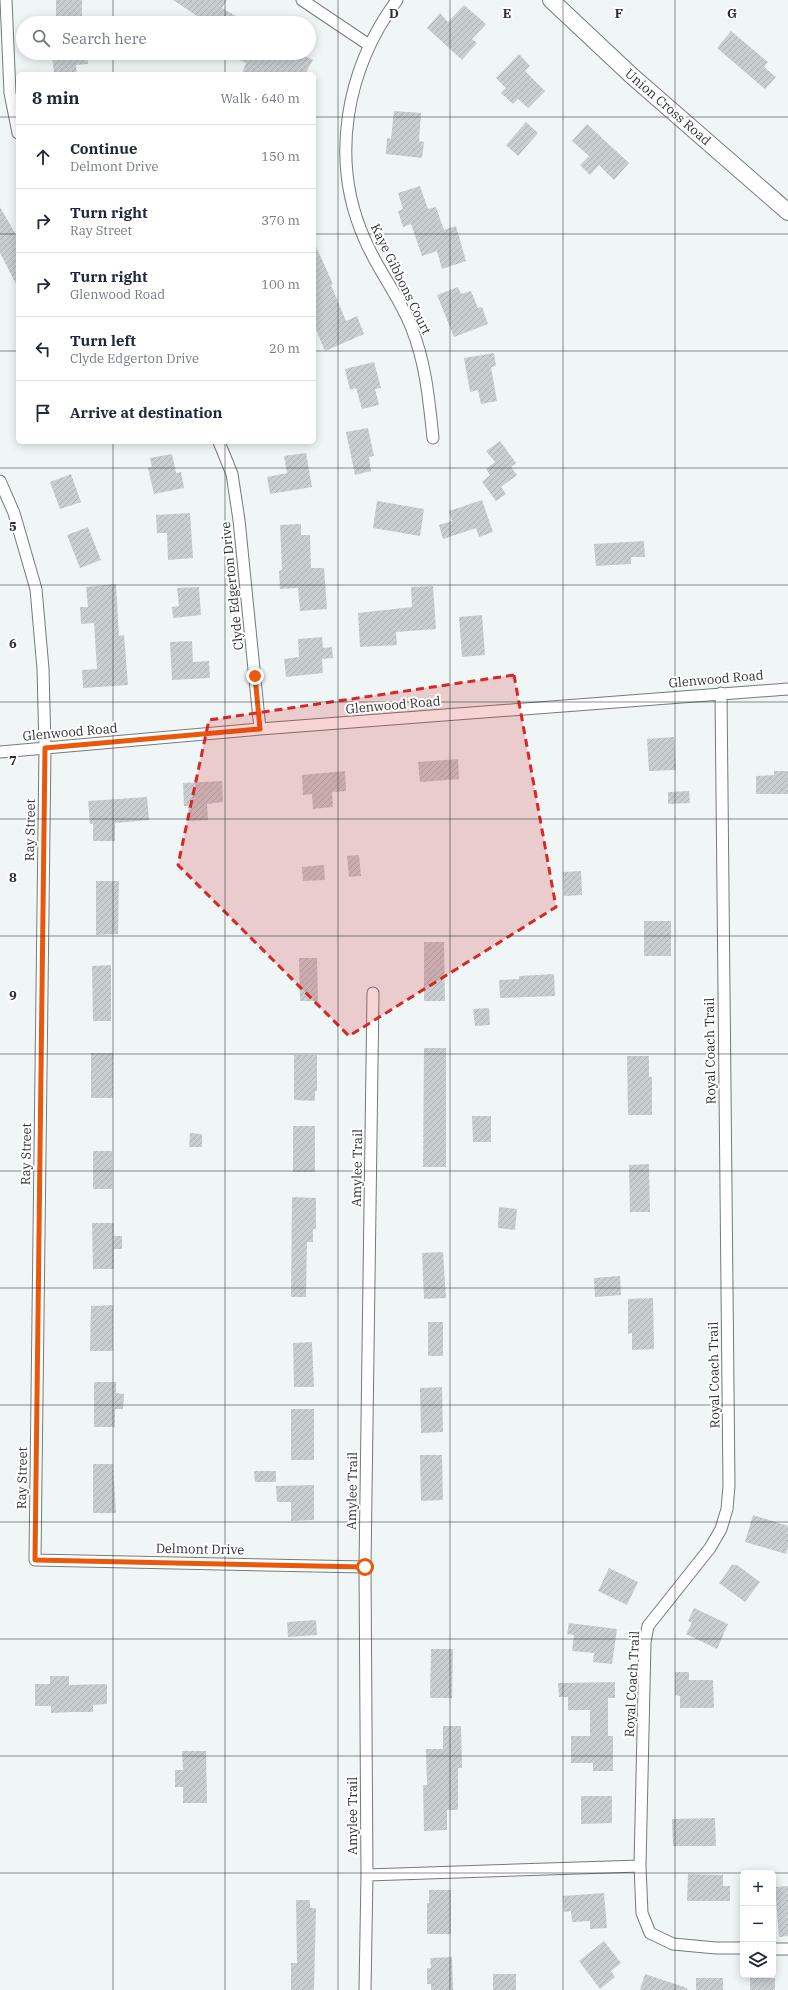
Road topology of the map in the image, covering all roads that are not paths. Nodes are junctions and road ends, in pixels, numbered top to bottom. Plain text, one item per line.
1 (6, 0) edge
2 (302, 0) edge
3 (397, 0) edge
4 (551, 0) edge
5 (4, 33) edge
6 (369, 45) junction
7 (16, 123) edge
8 (788, 212) edge
9 (433, 438) dead end
10 (220, 444) edge
11 (0, 481) edge
12 (788, 689) edge
13 (721, 693) junction
14 (260, 729) junction
15 (45, 748) junction
16 (0, 752) edge
17 (373, 993) dead end
18 (35, 1560) joint
19 (365, 1567) junction
20 (640, 1866) junction
21 (367, 1875) junction
22 (740, 1948) edge
23 (776, 1949) edge
24 (788, 1949) edge
25 (365, 1990) edge

1 - 5 street
2 - 6 street
3 - 6 street, Kaye Gibbons Court
4 - 8 main road, Union Cross Road
5 - 7 street
6 - 9 street, Kaye Gibbons Court
10 - 14 street, Clyde Edgerton Drive
11 - 15 street, Ray Street
12 - 13 street, Glenwood Road
13 - 14 street, Glenwood Road
13 - 20 street, Royal Coach Trail
14 - 15 street, Glenwood Road
15 - 16 street, Glenwood Road
15 - 18 street, Ray Street
17 - 19 street, Amylee Trail
18 - 19 street, Delmont Drive
19 - 21 street, Amylee Trail
20 - 21 street
20 - 22 street, Royal Coach Trail
21 - 25 street, Amylee Trail
23 - 24 street

